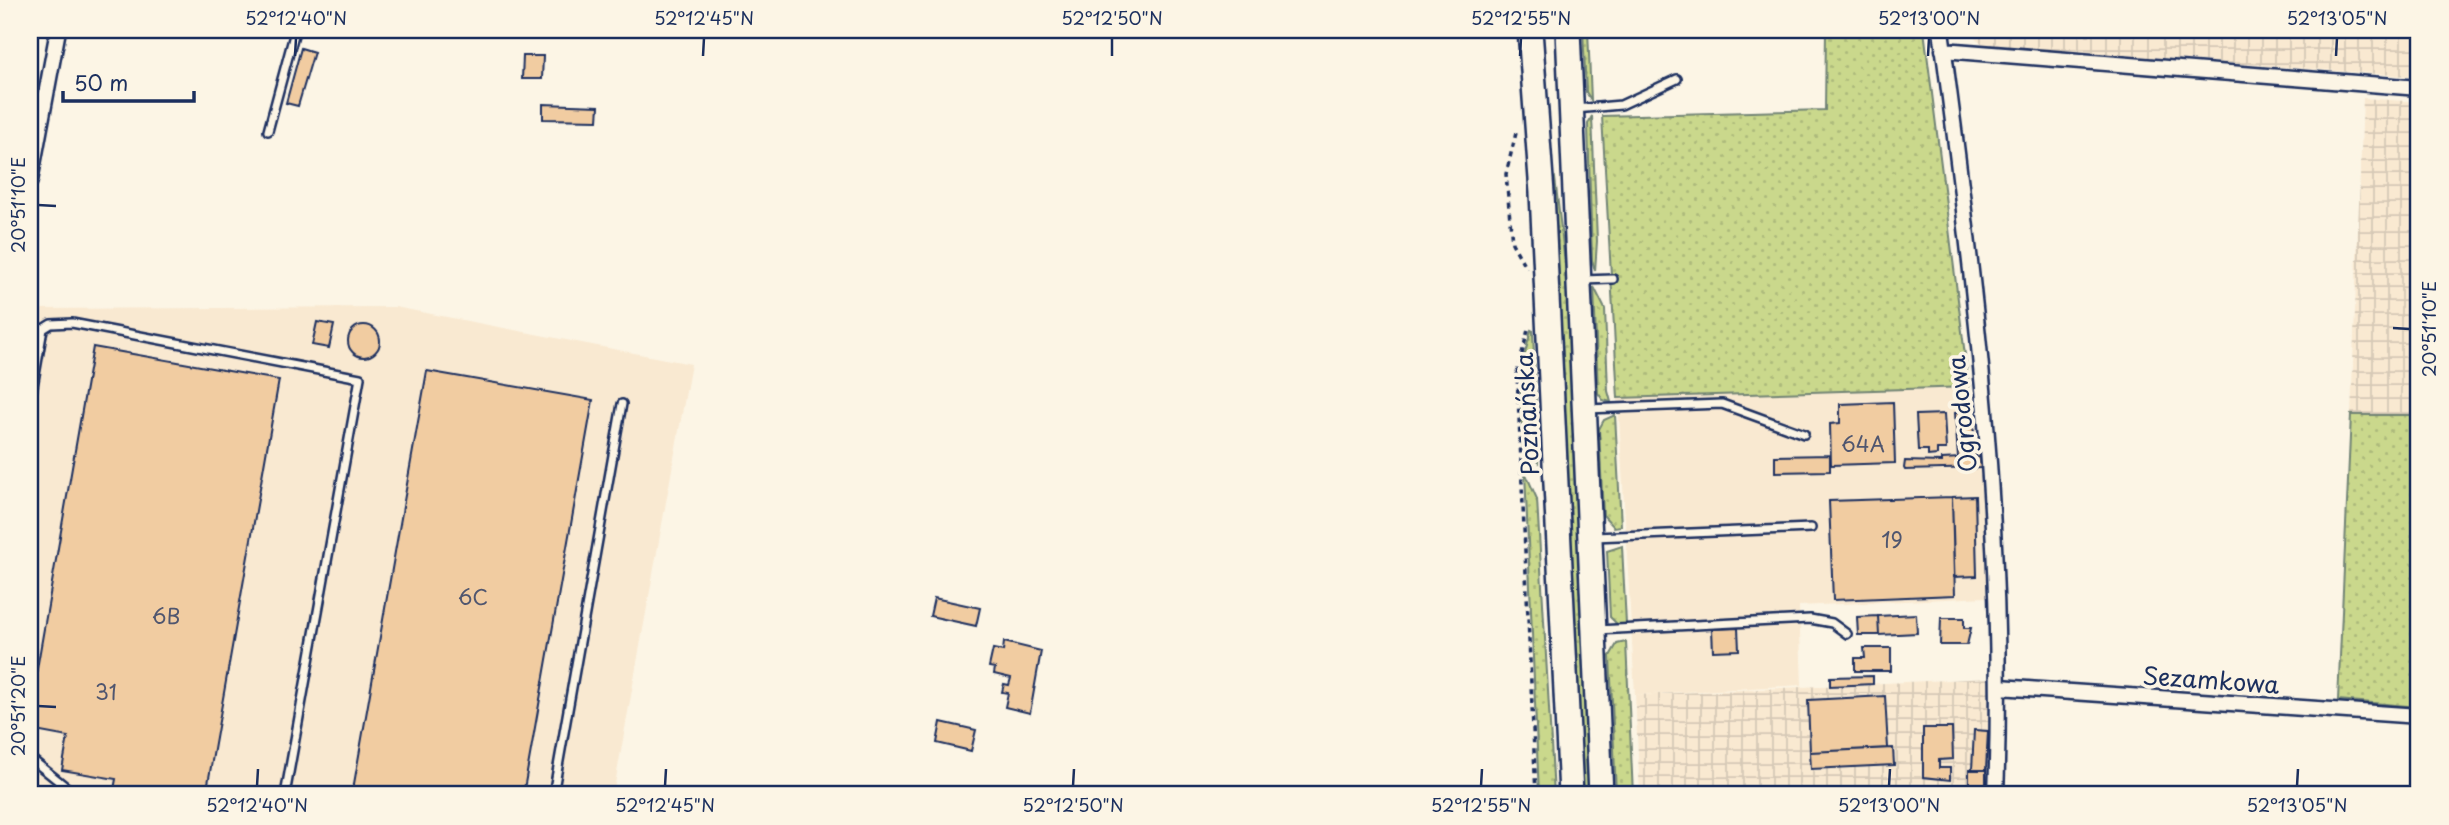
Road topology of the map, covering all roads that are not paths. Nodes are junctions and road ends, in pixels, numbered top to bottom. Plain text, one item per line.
1 (58, 30) edge
2 (293, 30) edge
3 (1530, 30) edge
4 (1568, 30) edge
5 (1941, 30) edge
6 (1943, 50) junction
7 (1677, 79) dead end
8 (2419, 88) edge
9 (1571, 109) junction
10 (268, 131) dead end
11 (30, 181) edge
12 (1613, 279) dead end
13 (1577, 280) junction
14 (30, 326) edge
15 (43, 329) junction
16 (30, 404) edge
17 (622, 404) dead end
18 (1583, 409) junction
19 (1804, 434) dead end
20 (1811, 527) dead end
21 (1589, 537) junction
22 (1593, 631) junction
23 (1847, 634) dead end
24 (2000, 687) junction
25 (2419, 716) edge
26 (30, 758) edge
27 (76, 795) edge
28 (285, 795) edge
29 (553, 795) edge
30 (1571, 795) edge
31 (1601, 795) edge
32 (1996, 795) edge

1 - 11 street
2 - 10 lane
3 - 30 main road, Poznańska
4 - 9 main road
5 - 6 street, Ogrodowa
6 - 8 street
6 - 24 street, Ogrodowa
7 - 9 lane
9 - 13 main road
12 - 13 lane
13 - 18 main road
14 - 15 lane
15 - 16 lane
15 - 28 lane
17 - 29 lane
18 - 19 lane
18 - 21 main road
20 - 21 lane
21 - 22 main road
22 - 23 lane
22 - 31 main road
24 - 25 street, Sezamkowa
24 - 32 street, Ogrodowa
26 - 27 lane

